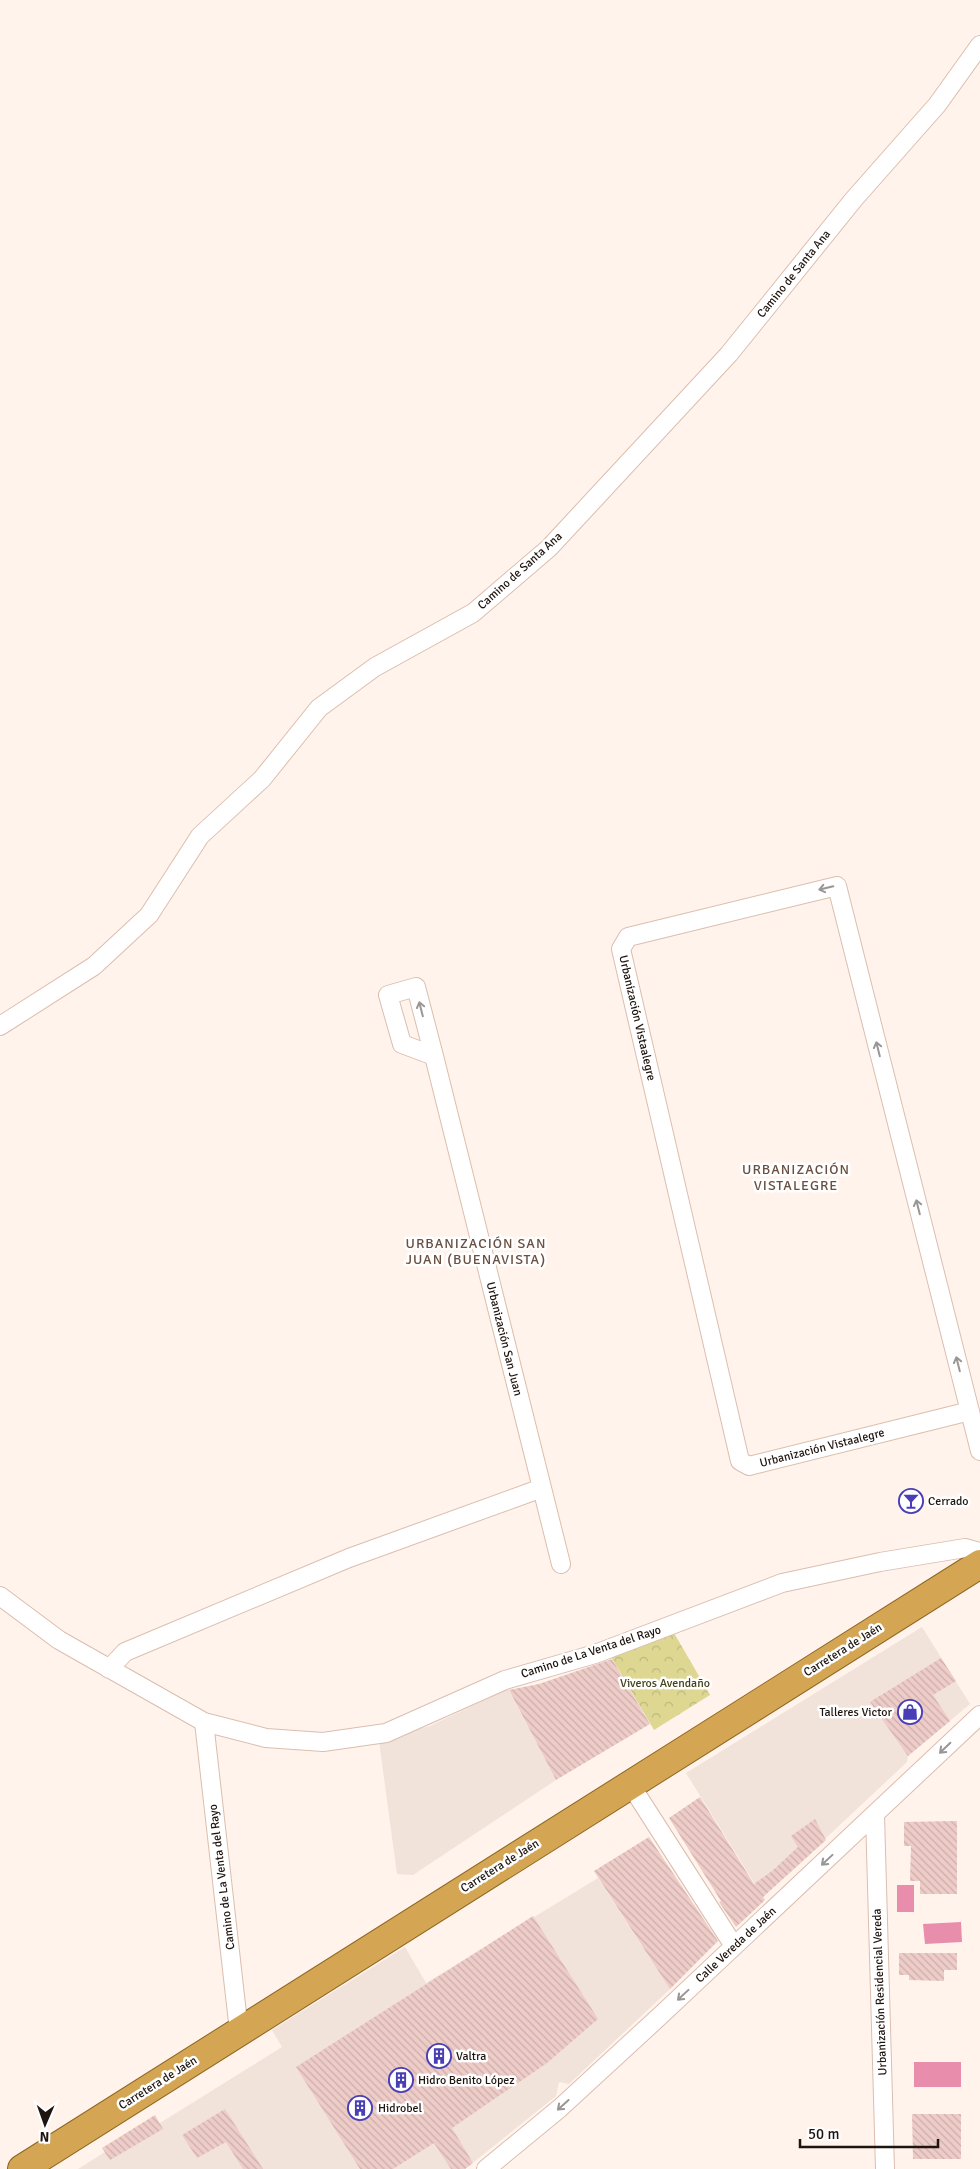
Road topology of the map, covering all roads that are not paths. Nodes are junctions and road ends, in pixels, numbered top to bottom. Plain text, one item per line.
1 (980, 45) edge
2 (0, 1026) edge
3 (434, 1056) dead end
4 (970, 1411) junction
5 (980, 1451) edge
6 (542, 1488) junction
7 (980, 1552) edge
8 (561, 1564) dead end
9 (980, 1564) edge
10 (0, 1596) edge
11 (109, 1669) junction
12 (980, 1715) edge
13 (204, 1722) junction
14 (630, 1784) junction
15 (874, 1815) junction
16 (734, 1946) junction
17 (239, 2031) junction
18 (22, 2169) edge
19 (486, 2169) edge
20 (885, 2169) edge

1 - 2 street, Camino de Santa Ana
3 - 6 street, Urbanización San Juan
4 -> 4 street, Urbanización Vistaalegre
4 - 5 street, Urbanización Vistaalegre
6 - 8 street, Urbanización San Juan
6 - 11 street
7 - 13 street, Camino de La Venta del Rayo
9 - 14 highway, Carretera de Jaén
10 - 11 street, Camino de La Venta del Rayo
11 - 13 street, Camino de La Venta del Rayo
12 -> 15 street, Calle Vereda de Jaén
13 - 17 street, Camino de La Venta del Rayo
14 - 16 street
14 - 17 highway, Carretera de Jaén
15 -> 16 street, Calle Vereda de Jaén
15 - 20 street, Urbanización Residencial Vereda
16 -> 19 street, Calle Vereda de Jaén
17 - 18 highway, Carretera de Jaén

